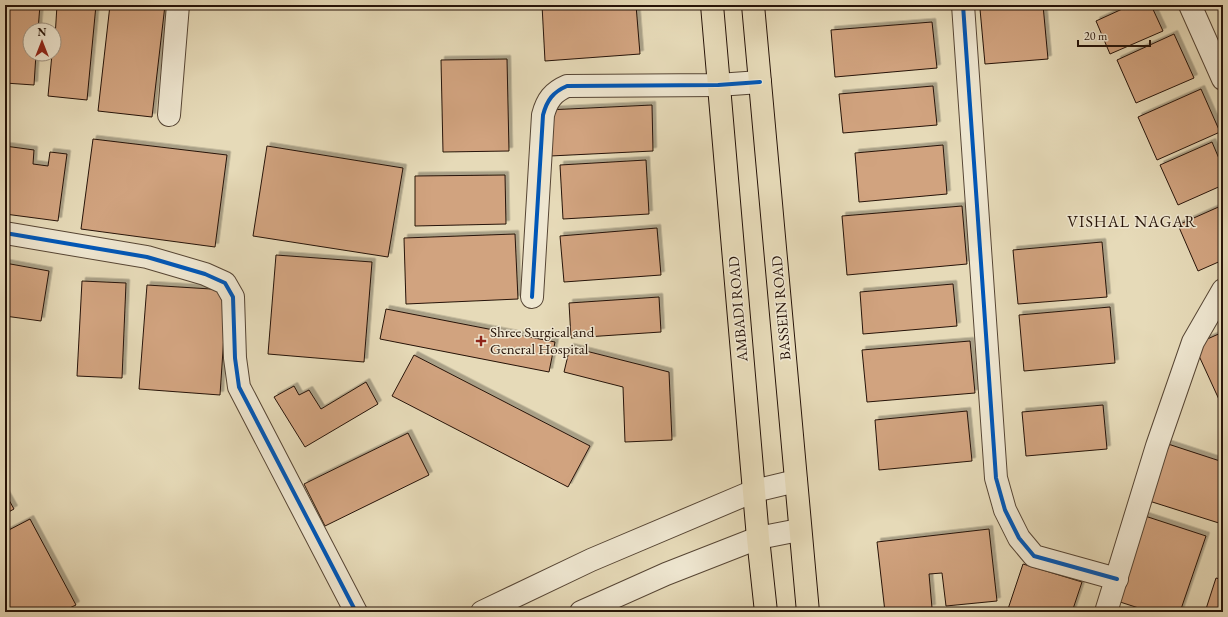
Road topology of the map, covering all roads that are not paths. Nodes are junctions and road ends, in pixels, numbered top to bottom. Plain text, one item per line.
1 (178, 5) edge
2 (712, 5) edge
3 (753, 5) edge
4 (963, 5) edge
5 (1190, 5) edge
6 (1223, 79) edge
7 (760, 82) junction
8 (718, 84) junction
9 (169, 115) dead end
10 (5, 233) edge
11 (1223, 290) edge
12 (532, 297) dead end
13 (796, 482) junction
14 (754, 491) junction
15 (799, 530) junction
16 (758, 538) junction
17 (1117, 579) junction
18 (356, 612) edge
19 (482, 612) edge
20 (581, 612) edge
21 (766, 612) edge
22 (808, 612) edge
23 (1106, 612) edge

1 - 9 street
2 - 8 main road, AMBADI ROAD
3 - 7 main road, BASSEIN ROAD
4 - 17 street
5 - 6 street
7 - 8 street
7 - 13 main road, BASSEIN ROAD
8 - 12 street
8 - 14 main road, AMBADI ROAD
10 - 18 street
11 - 17 street
13 - 14 street
13 - 15 main road, BASSEIN ROAD
14 - 16 main road, AMBADI ROAD
14 - 19 street
15 - 16 street
15 - 22 main road, BASSEIN ROAD
16 - 20 street
16 - 21 main road, AMBADI ROAD
17 - 23 street

